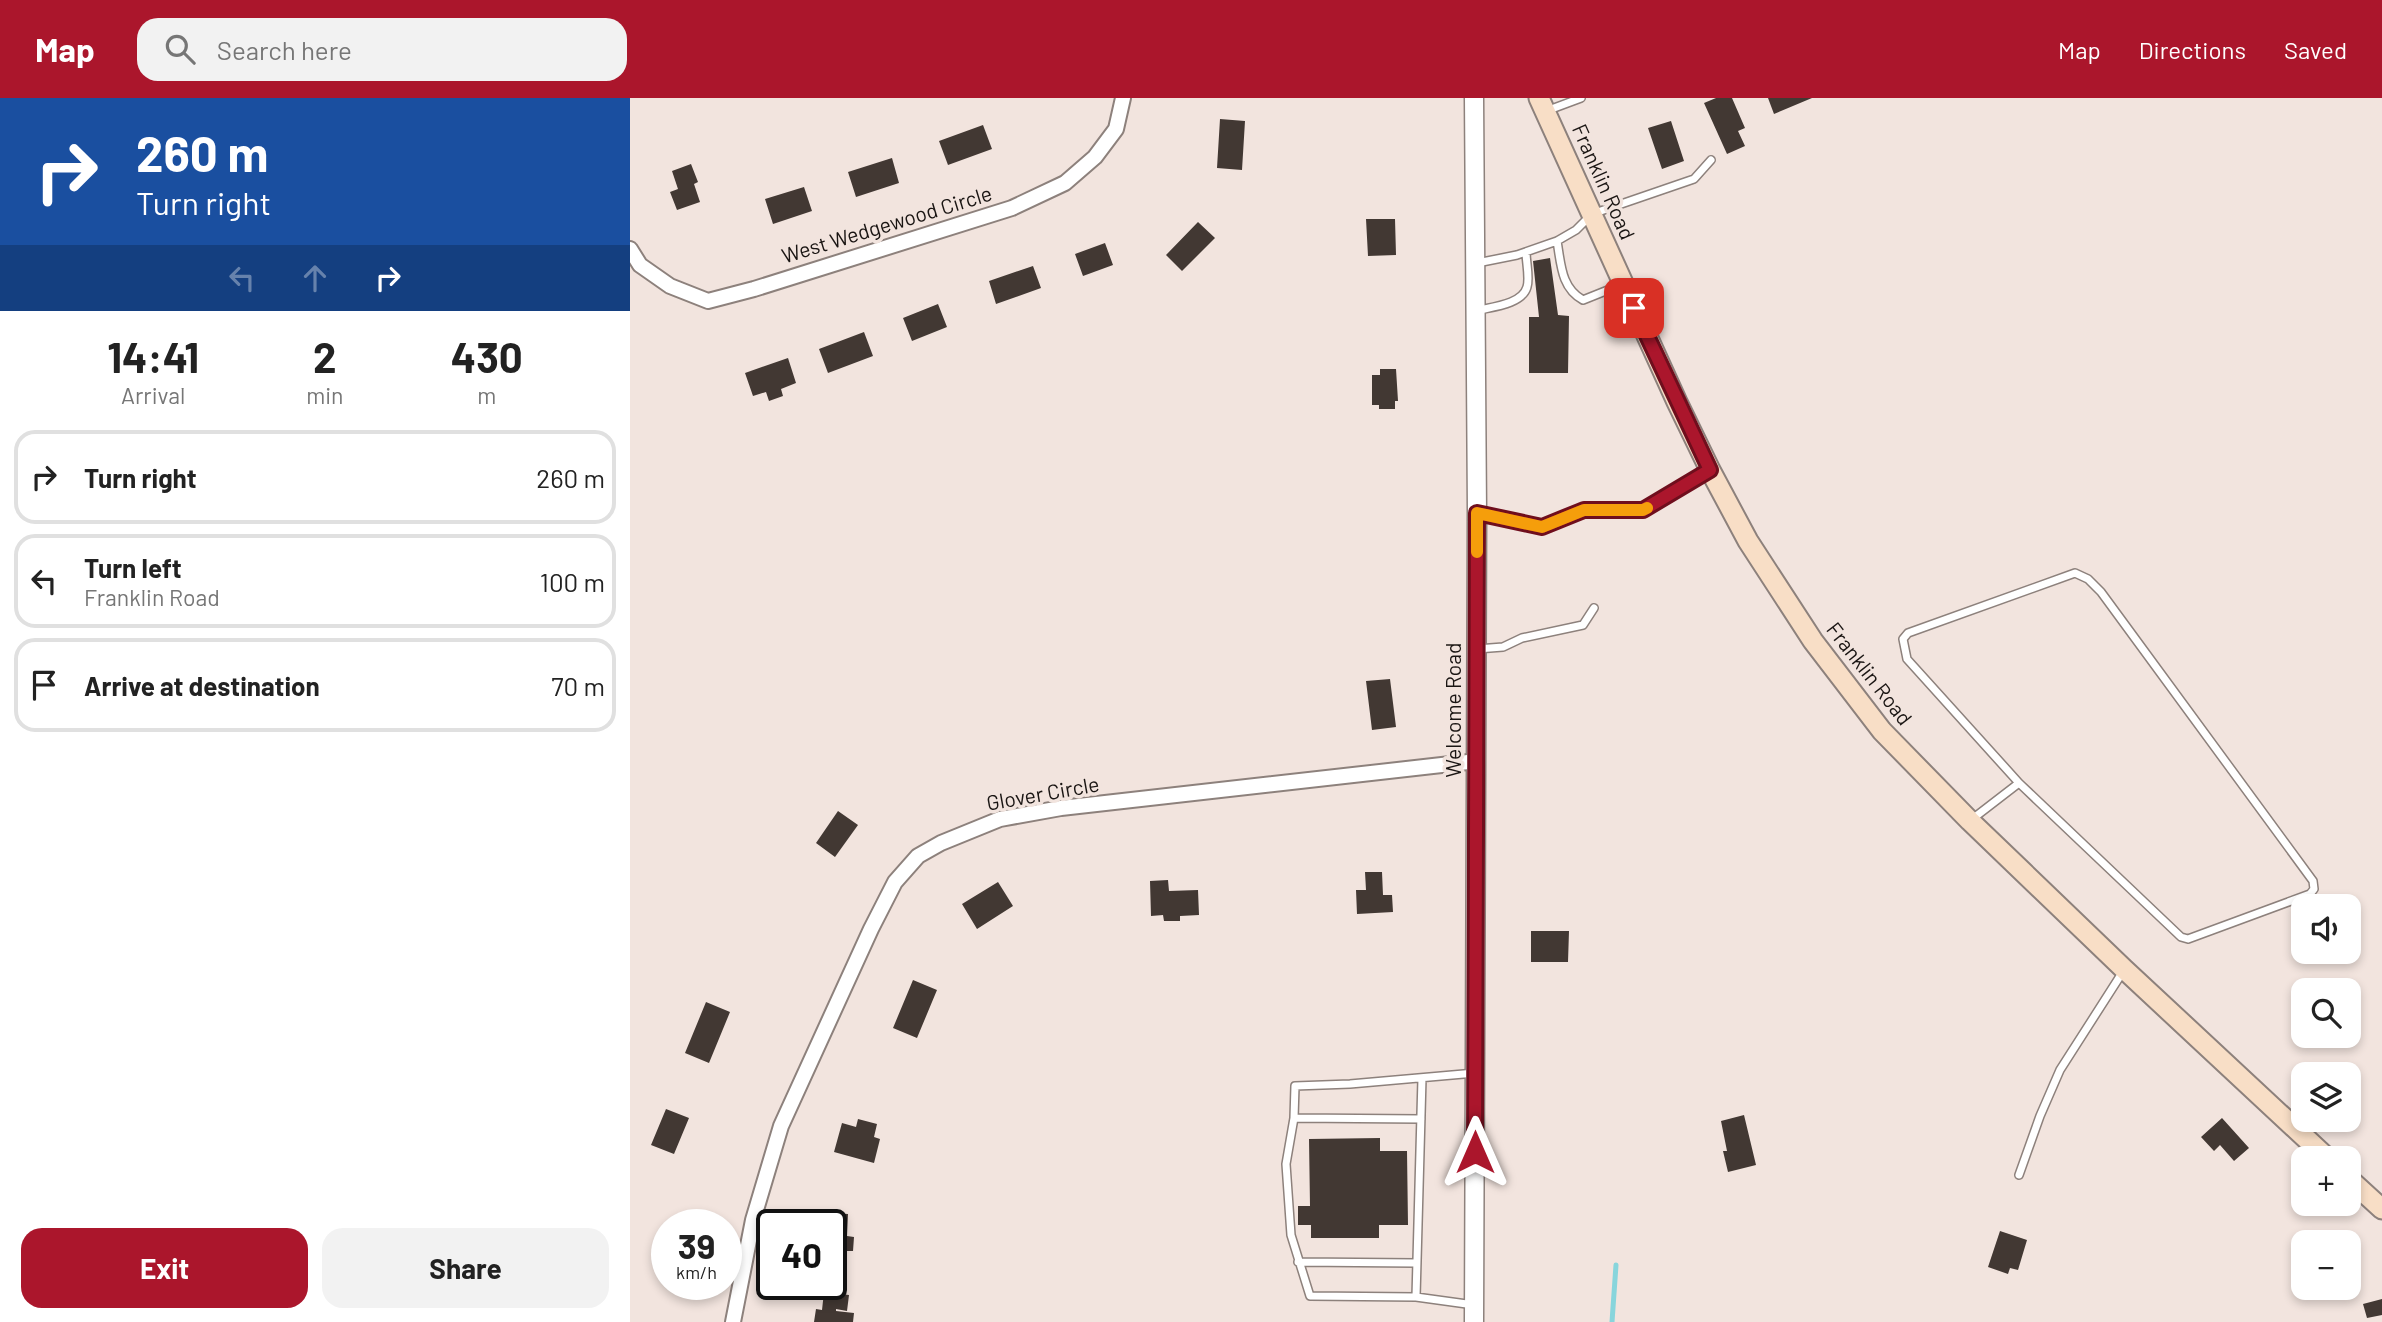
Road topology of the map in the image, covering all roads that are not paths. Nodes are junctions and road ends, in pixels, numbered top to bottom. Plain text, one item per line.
1 (1123, 98) edge
2 (1474, 98) edge
3 (1581, 98) edge
4 (1542, 105) edge
5 (1712, 160) dead end
6 (1592, 214) junction
7 (1557, 241) junction
8 (630, 249) edge
9 (1525, 252) junction
10 (1475, 263) junction
11 (1624, 284) junction
12 (1475, 311) junction
13 (1710, 470) junction
14 (1477, 513) junction
15 (1594, 608) dead end
16 (1476, 650) junction
17 (1477, 761) junction
18 (2019, 783) junction
19 (1970, 821) junction
20 (2124, 969) junction
21 (1476, 1073) junction
22 (1422, 1077) junction
23 (1294, 1118) junction
24 (1421, 1119) junction
25 (2315, 1146) edge
26 (2020, 1175) dead end
27 (2361, 1190) edge
28 (2382, 1209) edge
29 (1298, 1262) junction
30 (1416, 1263) junction
31 (1416, 1297) junction
32 (1474, 1313) edge
33 (733, 1322) edge

1 - 8 street, West Wedgewood Circle
2 - 10 street, Welcome Road
3 - 4 lane
4 - 6 main road, Franklin Road
5 - 6 lane
6 - 7 lane
6 - 11 main road, Franklin Road
7 - 9 lane
7 - 11 lane
9 - 10 lane
9 - 12 lane
10 - 12 street, Welcome Road
11 - 13 main road, Franklin Road
12 - 14 street, Welcome Road
13 - 14 lane
13 - 19 main road, Franklin Road
14 - 16 street, Welcome Road
15 - 16 lane
16 - 17 street, Welcome Road
17 - 21 street, Welcome Road
17 - 33 street, Glover Circle
18 - 18 lane
18 - 19 lane
19 - 20 main road, Franklin Road
20 - 25 main road, Franklin Road
20 - 26 lane
21 - 22 lane
21 - 32 street, Welcome Road
22 - 23 lane
22 - 24 lane
23 - 24 lane
23 - 29 lane
24 - 30 lane
27 - 28 main road
29 - 30 lane
29 - 31 lane
30 - 31 lane
31 - 32 lane

